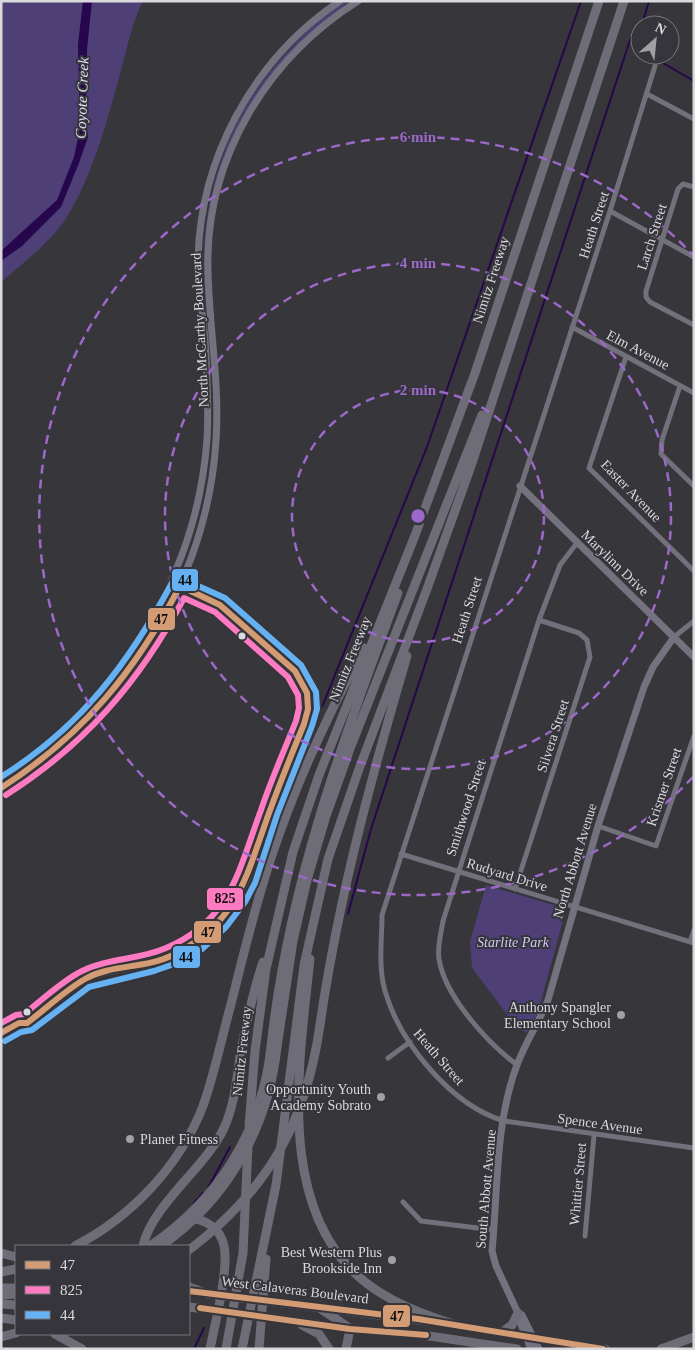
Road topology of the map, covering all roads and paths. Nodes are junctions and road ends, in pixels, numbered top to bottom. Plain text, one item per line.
1 (340, 1) edge
2 (358, 1) edge
3 (599, 1) edge
4 (624, 1) edge
5 (654, 66) dead end
6 (647, 94) junction
7 (694, 119) edge
8 (694, 187) edge
9 (610, 211) junction
10 (663, 240) junction
11 (694, 257) edge
12 (524, 312) junction
13 (694, 325) edge
14 (572, 327) junction
15 (626, 357) junction
16 (475, 373) junction
17 (680, 386) junction
18 (694, 394) edge
19 (520, 486) junction
20 (694, 486) edge
21 (577, 543) junction
22 (694, 571) edge
23 (171, 581) junction
24 (180, 586) junction
25 (428, 589) junction
26 (384, 610) junction
27 (539, 620) junction
28 (694, 621) edge
29 (674, 637) junction
30 (694, 657) edge
31 (694, 736) edge
32 (1, 777) edge
33 (1, 788) edge
34 (598, 826) junction
35 (401, 854) junction
36 (458, 871) junction
37 (515, 889) junction
38 (574, 907) junction
39 (315, 913) junction
40 (274, 928) junction
41 (694, 930) edge
42 (692, 942) edge
43 (27, 1023) junction
44 (1, 1033) edge
45 (410, 1042) junction
46 (1, 1043) edge
47 (274, 1047) junction
48 (388, 1058) dead end
49 (517, 1065) junction
50 (504, 1121) junction
51 (594, 1135) junction
52 (694, 1148) edge
53 (403, 1202) dead end
54 (271, 1212) junction
55 (494, 1230) junction
56 (585, 1236) dead end
57 (77, 1245) edge
58 (143, 1245) edge
59 (151, 1245) edge
60 (160, 1245) edge
61 (161, 1245) edge
62 (190, 1249) edge
63 (1, 1253) edge
64 (15, 1258) edge
65 (15, 1258) edge
66 (1, 1259) edge
67 (15, 1269) edge
68 (1, 1272) edge
69 (190, 1287) edge
70 (1, 1288) edge
71 (15, 1288) edge
72 (190, 1291) edge
73 (15, 1294) edge
74 (208, 1294) junction
75 (1, 1295) edge
76 (1, 1304) edge
77 (15, 1305) edge
78 (190, 1307) edge
79 (318, 1308) junction
80 (518, 1313) junction
81 (1, 1318) edge
82 (280, 1319) junction
83 (15, 1320) edge
84 (459, 1326) junction
85 (350, 1329) junction
86 (15, 1332) edge
87 (15, 1332) edge
88 (502, 1332) junction
89 (1, 1333) edge
90 (57, 1335) edge
91 (530, 1336) junction
92 (1, 1337) edge
93 (694, 1337) edge
94 (82, 1349) edge
95 (210, 1349) edge
96 (226, 1349) edge
97 (242, 1349) edge
98 (259, 1349) edge
99 (329, 1349) edge
100 (346, 1349) edge
101 (517, 1349) edge
102 (531, 1349) edge
103 (539, 1349) edge
104 (605, 1349) edge
105 (661, 1349) edge

1 - 23 main road, North McCarthy Boulevard
2 - 24 main road, North McCarthy Boulevard
3 - 16 highway, Nimitz Freeway
4 - 12 highway
5 - 6 street, Heath Street
6 - 7 street
6 - 9 street, Heath Street
8 - 10 street, Larch Street
9 - 10 street
9 - 14 street, Heath Street
10 - 11 street
10 - 13 street, Larch Street
12 - 25 highway
12 - 47 highway
14 - 15 street, Elm Avenue
14 - 19 street, Heath Street
15 - 17 street, Elm Avenue
15 - 22 street, Easter Avenue
16 - 26 highway, Nimitz Freeway
16 - 47 highway
17 - 18 street, Elm Avenue
17 - 20 street
19 - 21 main road, Marylinn Drive
19 - 35 street, Heath Street
21 - 27 street, Smithwood Street
21 - 29 main road, Marylinn Drive
23 - 24 main road
23 - 32 main road, North McCarthy Boulevard
24 - 33 main road, North McCarthy Boulevard
24 - 43 main road
25 - 39 highway
25 - 62 highway, bridge
26 - 40 highway, Nimitz Freeway
26 - 57 highway
27 - 36 street, Smithwood Street
27 - 37 street, Silvera Street
28 - 29 street, North Abbott Avenue
29 - 30 main road, Marylinn Drive
29 - 34 main road, North Abbott Avenue
31 - 34 street, Krismer Street
34 - 38 main road, North Abbott Avenue
35 - 36 street, Rudyard Drive
35 - 45 street, Heath Street
36 - 37 street, Rudyard Drive
36 - 49 street, Smithwood Street
37 - 38 street, Rudyard Drive
38 - 42 street, Rudyard Drive
38 - 49 main road, North Abbott Avenue
39 - 54 highway
39 - 84 highway
40 - 58 highway
40 - 96 highway, Nimitz Freeway
41 - 42 street
43 - 44 main road
43 - 46 main road
45 - 48 street
45 - 50 street, Heath Street
47 - 59 highway, bridge
47 - 61 highway, bridge
49 - 50 main road, North Abbott Avenue
50 - 51 street, Spence Avenue
50 - 55 main road, South Abbott Avenue
51 - 52 street, Spence Avenue
51 - 56 street, Whittier Street
53 - 55 street
54 - 97 highway
54 - 98 highway
55 - 80 main road, South Abbott Avenue
60 - 95 highway
63 - 64 highway
65 - 66 highway
67 - 68 highway
69 - 74 highway
70 - 71 highway
72 - 74 highway, West Calaveras Boulevard
73 - 75 highway
74 - 79 highway, West Calaveras Boulevard, bridge
76 - 77 highway
78 - 82 highway, bridge
79 - 84 highway, West Calaveras Boulevard
79 - 85 highway
80 - 88 highway
80 - 91 main road, South Abbott Avenue
81 - 83 highway
82 - 85 highway
82 - 99 highway
84 - 88 highway, West Calaveras Boulevard
85 - 100 highway
85 - 101 highway
86 - 89 highway
87 - 92 highway
88 - 91 highway, West Calaveras Boulevard
90 - 94 highway
91 - 102 main road, South Abbott Avenue
91 - 103 main road, South Abbott Avenue
91 - 104 highway, West Calaveras Boulevard
93 - 105 highway

